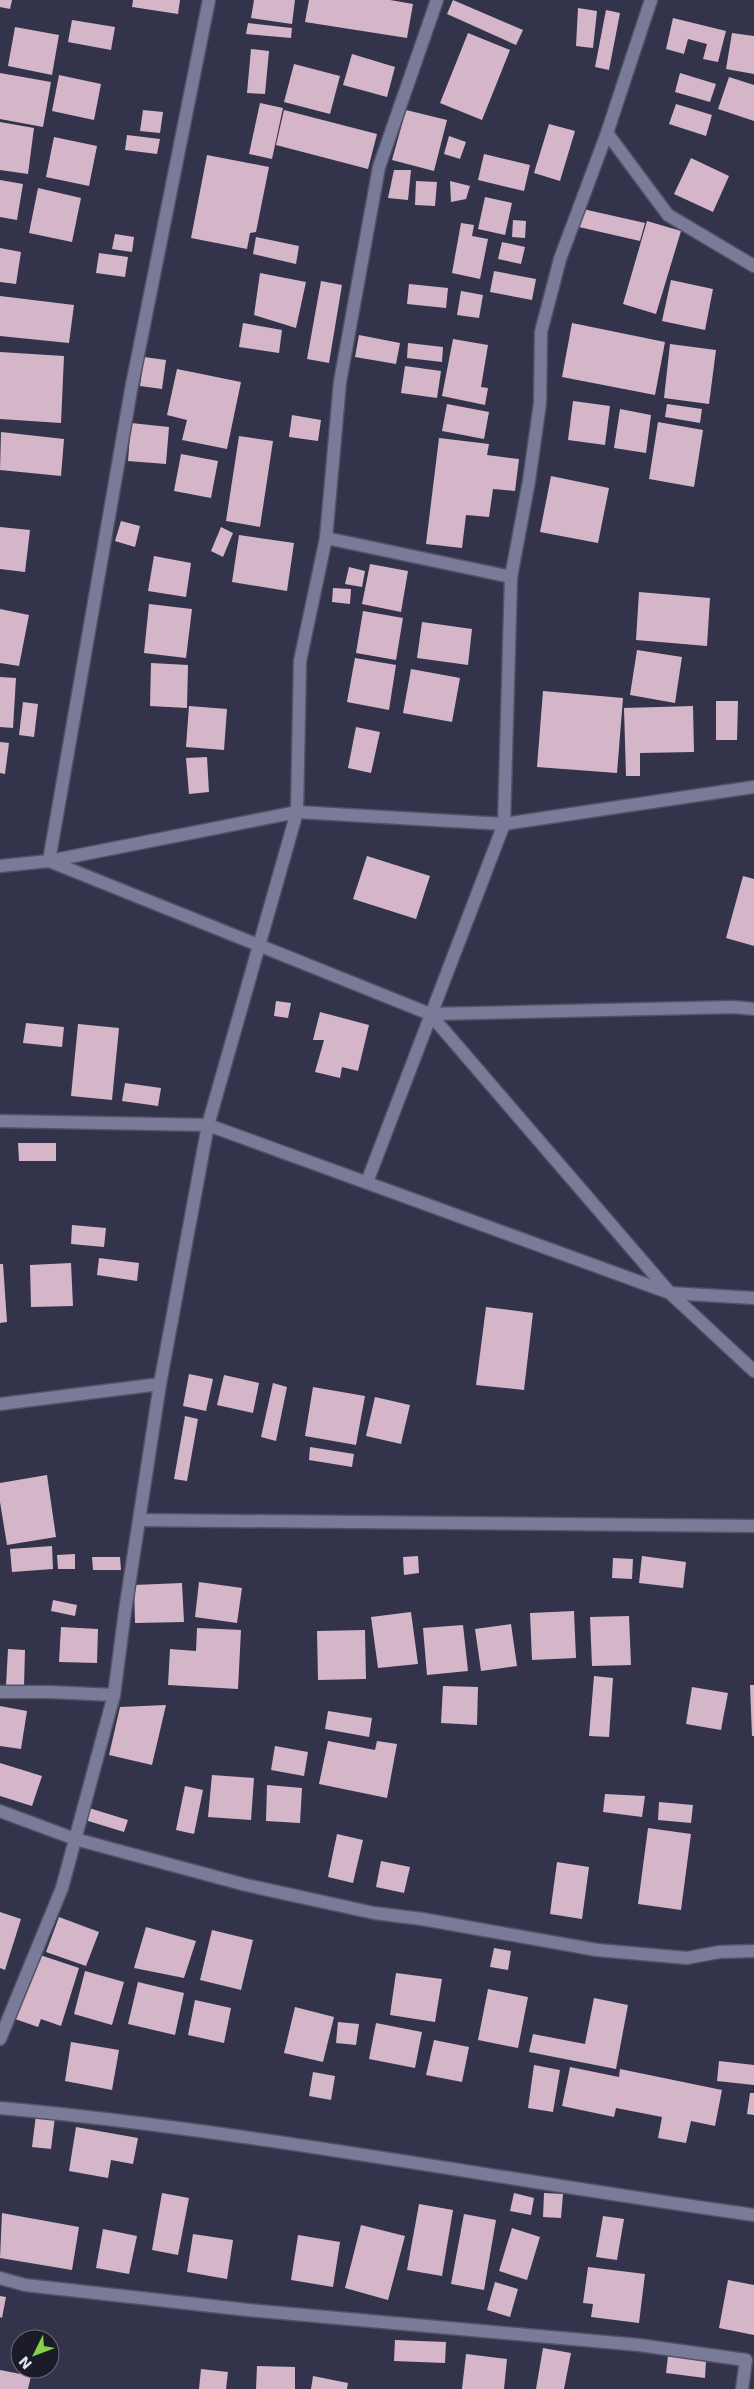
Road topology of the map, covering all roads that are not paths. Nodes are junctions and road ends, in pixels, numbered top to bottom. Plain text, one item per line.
1 (209, 0) edge
2 (437, 0) edge
3 (651, 0) edge
4 (607, 133) junction
5 (754, 266) edge
6 (326, 538) junction
7 (511, 577) junction
8 (754, 787) edge
9 (298, 812) junction
10 (504, 824) junction
11 (49, 861) junction
12 (0, 866) edge
13 (259, 946) junction
14 (754, 1009) edge
15 (430, 1014) junction
16 (0, 1121) edge
17 (208, 1125) junction
18 (367, 1182) junction
19 (670, 1293) junction
20 (754, 1298) edge
21 (754, 1371) edge
22 (160, 1384) junction
23 (0, 1404) edge
24 (140, 1520) junction
25 (754, 1526) edge
26 (0, 1692) edge
27 (114, 1695) junction
28 (0, 1812) edge
29 (75, 1839) junction
30 (754, 1951) edge
31 (0, 2039) edge
32 (0, 2108) edge
33 (754, 2215) edge
34 (0, 2278) edge
35 (750, 2361) edge
36 (742, 2389) edge

1 - 11 street
2 - 6 street
3 - 4 street
4 - 5 street
4 - 7 street
6 - 7 street
6 - 9 street
7 - 10 street
8 - 10 street
9 - 10 street
9 - 11 street
9 - 13 street
10 - 15 street
11 - 12 street
11 - 13 street
13 - 15 street
13 - 17 street
14 - 15 street
15 - 18 street
15 - 19 street
16 - 17 street
17 - 18 street
17 - 22 street
18 - 19 street
19 - 20 street
19 - 21 street
22 - 23 street
22 - 24 street
24 - 25 street
24 - 27 street
26 - 27 street
27 - 29 street
28 - 29 street
29 - 30 street
29 - 31 street
32 - 33 street
34 - 35 street
35 - 36 street

